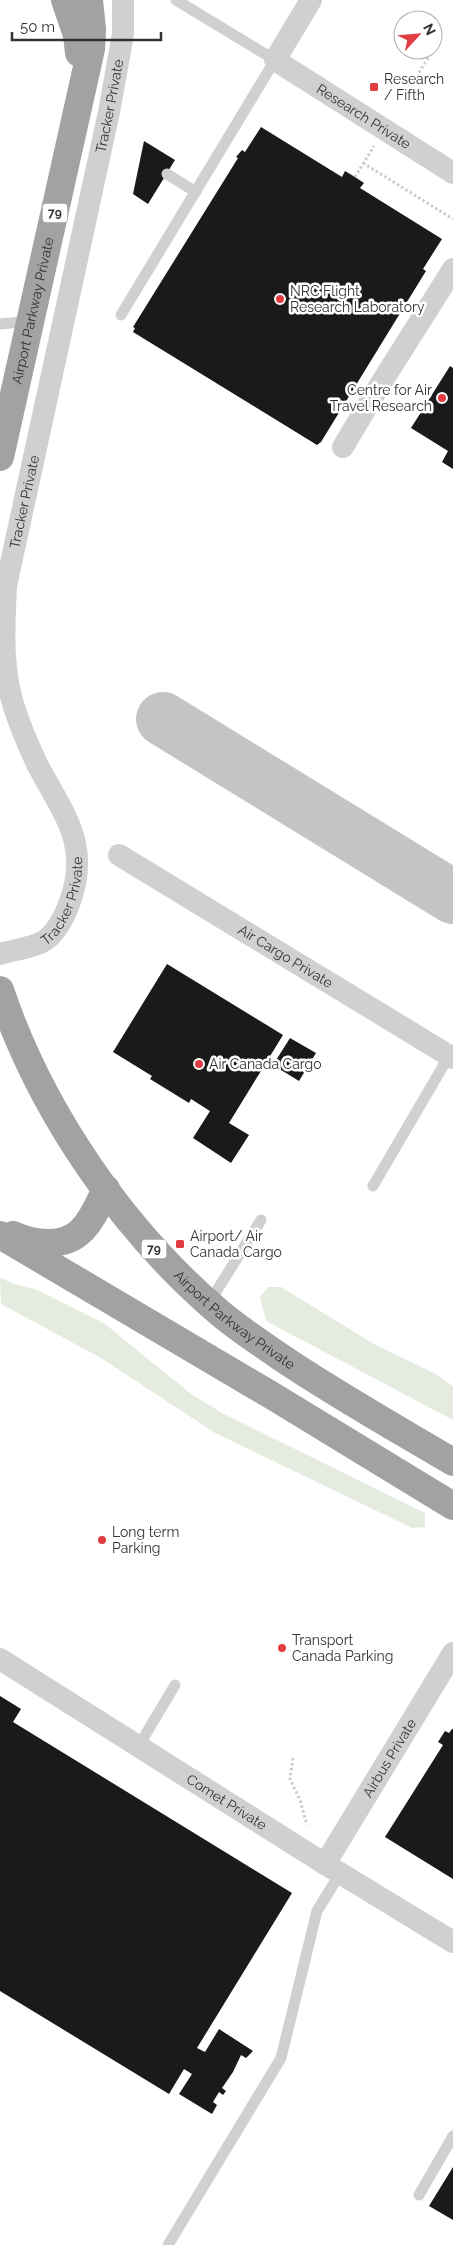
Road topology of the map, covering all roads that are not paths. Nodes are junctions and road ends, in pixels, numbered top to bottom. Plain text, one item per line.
1 (65, 0) edge
2 (89, 0) edge
3 (123, 0) edge
4 (176, 0) edge
5 (311, 0) edge
6 (275, 60) junction
7 (79, 105) junction
8 (453, 173) edge
9 (166, 174) dead end
10 (196, 192) junction
11 (453, 269) edge
12 (121, 315) dead end
13 (31, 321) junction
14 (0, 324) edge
15 (343, 447) dead end
16 (0, 457) edge
17 (119, 855) dead end
18 (0, 954) edge
19 (0, 990) edge
20 (451, 1057) edge
21 (373, 1186) dead end
22 (106, 1189) junction
23 (261, 1220) dead end
24 (0, 1230) edge
25 (0, 1235) edge
26 (209, 1303) junction
27 (453, 1462) edge
28 (453, 1506) edge
29 (453, 1653) edge
30 (0, 1659) edge
31 (175, 1685) dead end
32 (138, 1747) junction
33 (333, 1868) junction
34 (453, 1942) edge
35 (453, 2136) edge
36 (419, 2195) dead end
37 (168, 2245) edge

1 - 7 highway, Airport Parkway Private / 79
2 - 7 highway, Airport Parkway Private / 79
3 - 18 street, Tracker Private
4 - 6 lane
5 - 6 street
6 - 8 street, Research Private
6 - 10 lane
7 - 13 highway, Airport Parkway Private / 79
9 - 10 lane
10 - 12 lane
11 - 15 street
13 - 14 lane
13 - 16 highway, Airport Parkway Private / 79
17 - 20 street, Air Cargo Private
19 - 22 highway, Airport Parkway Private / 79
20 - 21 lane
22 - 24 highway
22 - 26 highway, Airport Parkway Private / 79
23 - 26 lane
25 - 28 highway
26 - 27 highway, Airport Parkway Private / 79
29 - 33 street, Airbus Private
30 - 32 street, Comet Private
31 - 32 lane
32 - 33 street, Comet Private
33 - 34 street, Comet Private
33 - 37 lane
35 - 36 lane

